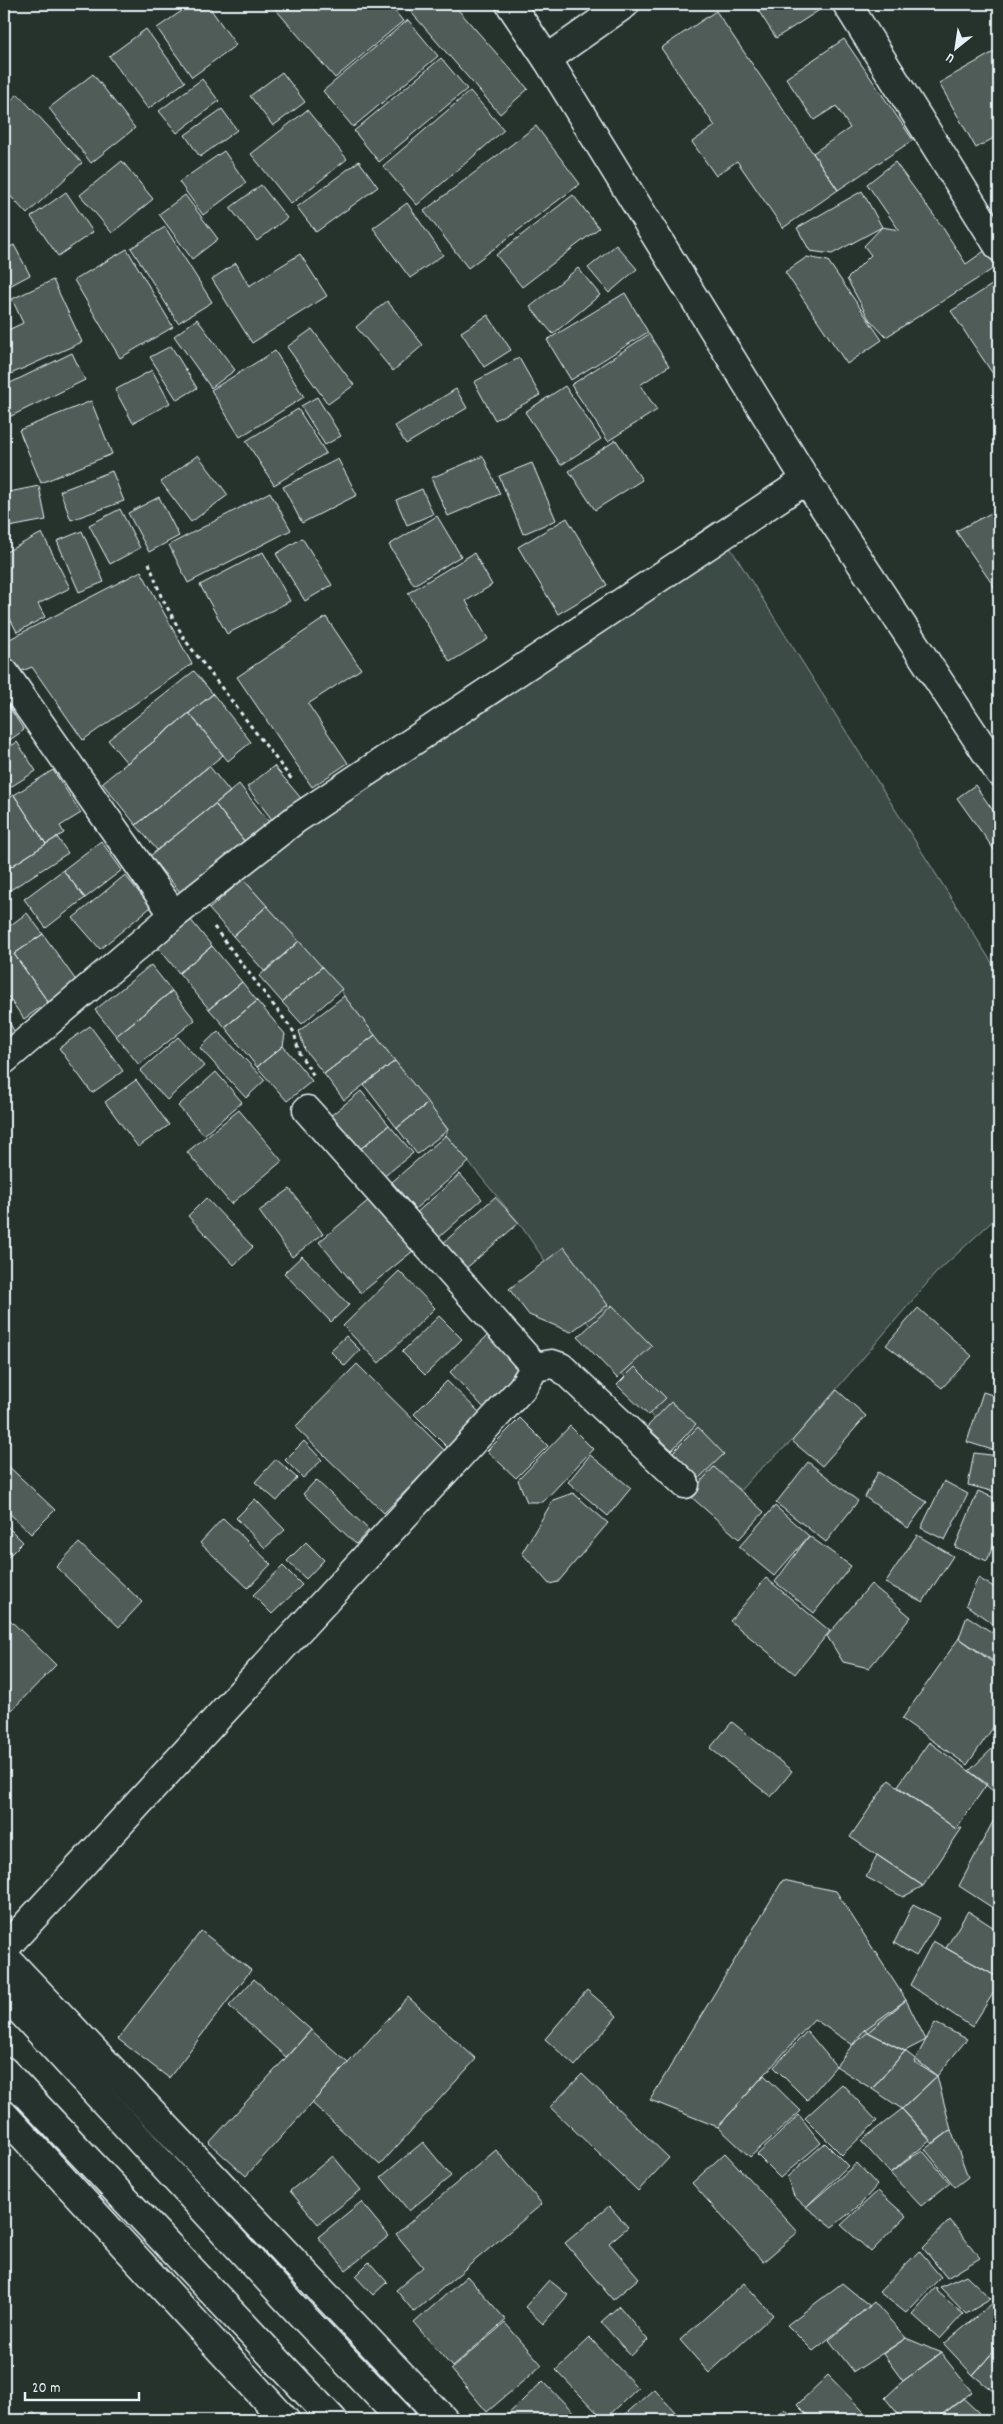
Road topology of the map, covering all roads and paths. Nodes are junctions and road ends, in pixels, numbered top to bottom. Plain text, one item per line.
1 (510, 4) edge
2 (625, 4) edge
3 (847, 4) edge
4 (547, 59) junction
5 (999, 247) edge
6 (806, 480) junction
7 (149, 563) dead end
8 (4, 672) edge
9 (999, 772) edge
10 (313, 808) junction
11 (184, 907) junction
12 (4, 1060) edge
13 (307, 1110) joint
14 (535, 1367) junction
15 (685, 1484) dead end
16 (4, 1950) edge
17 (4, 1956) edge
18 (4, 1994) edge
19 (4, 2071) edge
20 (4, 2116) edge
21 (285, 2420) edge
22 (334, 2420) edge
23 (402, 2420) edge
24 (444, 2420) edge

1 - 4 main road
2 - 4 main road
3 - 5 main road
4 - 6 main road
6 - 9 main road
6 - 10 main road
7 - 10 path
8 - 11 main road
10 - 11 main road
11 - 12 main road
11 - 13 path
13 - 14 main road
14 - 15 main road
14 - 16 main road
17 - 24 main road
18 - 23 main road
19 - 22 main road
20 - 21 main road

